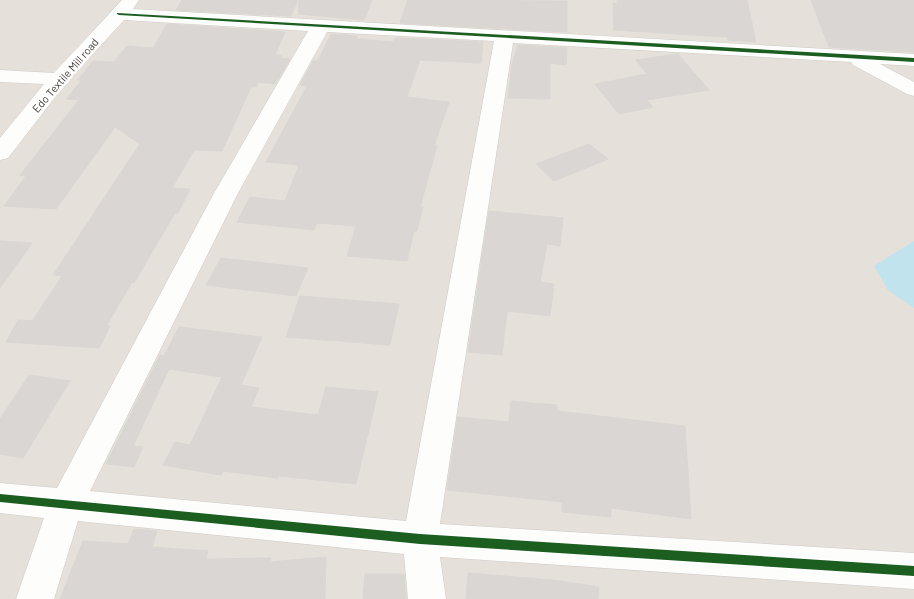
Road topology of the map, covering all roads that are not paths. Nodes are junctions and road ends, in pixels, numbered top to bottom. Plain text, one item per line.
1 (126, 7) edge
2 (321, 25) junction
3 (505, 35) junction
4 (850, 56) junction
5 (914, 60) edge
6 (0, 76) edge
7 (59, 79) junction
8 (914, 90) edge
9 (0, 153) edge
10 (0, 498) edge
11 (66, 504) junction
12 (420, 540) junction
13 (914, 571) edge
14 (35, 599) edge
15 (427, 599) edge

1 - 2 street
1 - 7 street, Edo Textile Mill road
2 - 3 street
2 - 11 street
3 - 4 street
3 - 12 street
4 - 5 street
4 - 8 street
6 - 7 street
7 - 9 street, Edo Textile Mill road
10 - 11 street
11 - 12 street
11 - 14 street
12 - 13 street
12 - 15 street

